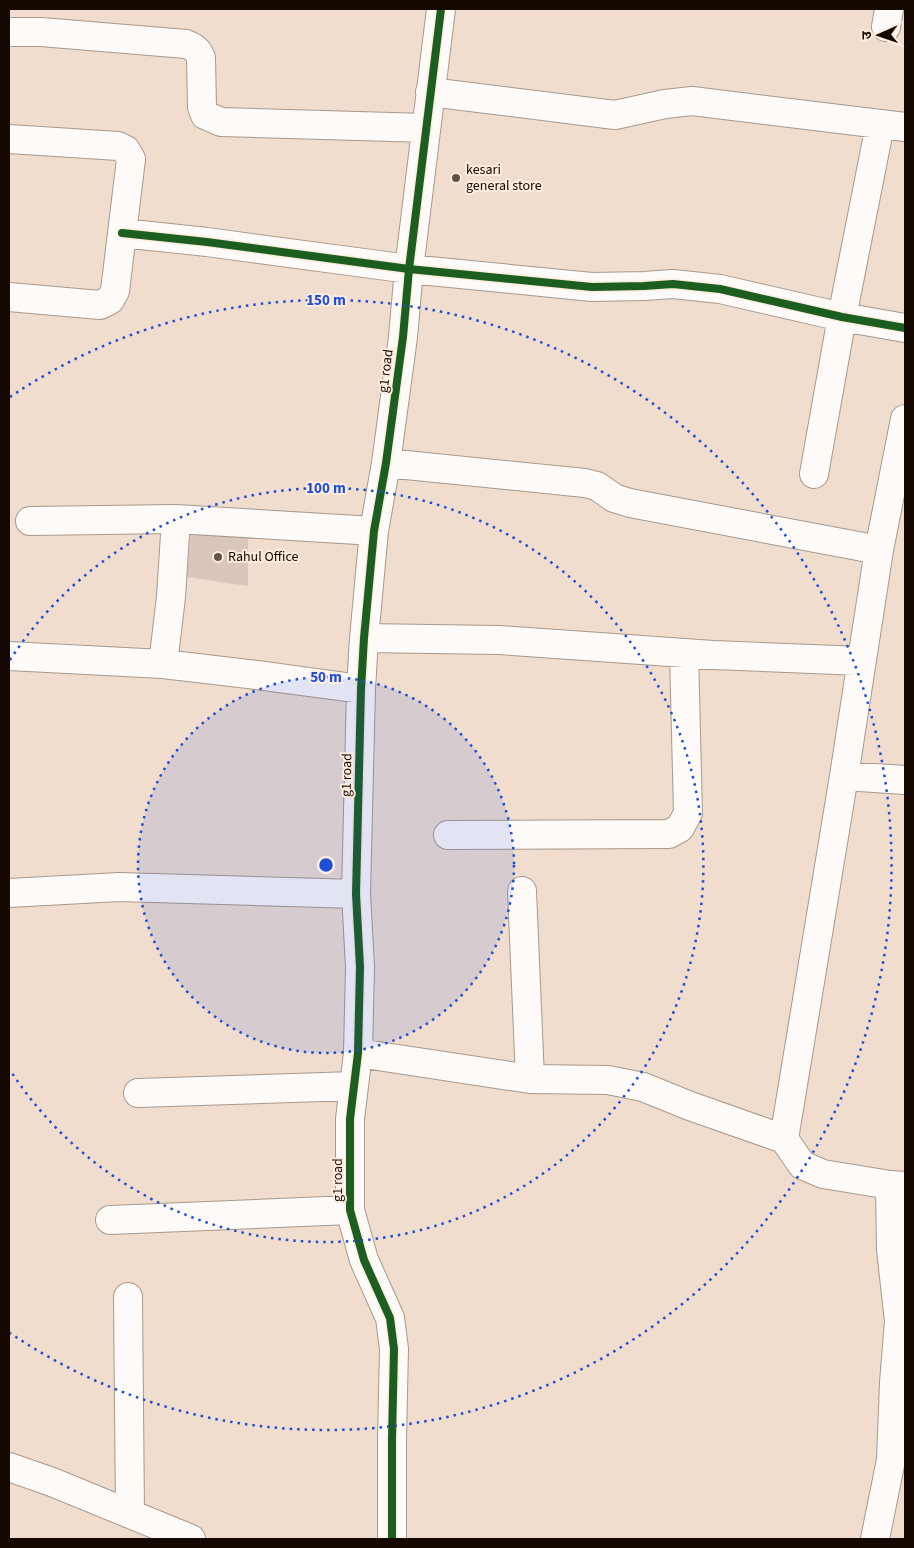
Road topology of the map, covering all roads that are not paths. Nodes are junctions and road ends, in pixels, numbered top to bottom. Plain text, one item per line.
1 (441, 9) edge
2 (9, 32) edge
3 (430, 92) junction
4 (893, 126) edge
5 (426, 128) junction
6 (9, 139) edge
7 (122, 233) junction
8 (409, 269) junction
9 (9, 297) edge
10 (842, 317) junction
11 (905, 328) edge
12 (905, 419) edge
13 (386, 463) junction
14 (814, 474) dead end
15 (176, 519) junction
16 (30, 521) dead end
17 (374, 531) junction
18 (878, 550) junction
19 (364, 638) junction
20 (684, 653) junction
21 (9, 656) edge
22 (861, 660) junction
23 (163, 664) junction
24 (361, 689) junction
25 (844, 776) junction
26 (905, 780) edge
27 (448, 835) dead end
28 (522, 891) dead end
29 (9, 893) edge
30 (356, 894) junction
31 (358, 1053) junction
32 (530, 1080) junction
33 (354, 1086) junction
34 (138, 1093) dead end
35 (784, 1139) junction
36 (898, 1186) edge
37 (350, 1210) junction
38 (110, 1220) dead end
39 (128, 1297) dead end
40 (900, 1383) edge
41 (898, 1461) edge
42 (9, 1467) edge
43 (130, 1514) junction
44 (191, 1539) edge
45 (392, 1539) edge
46 (875, 1539) edge

1 - 3 street, g1 road
2 - 5 street
3 - 4 street
3 - 5 street, g1 road
4 - 10 street
5 - 8 street, g1 road
6 - 7 street
7 - 8 street
7 - 9 street
8 - 10 street
8 - 13 street, g1 road
10 - 11 street
10 - 14 street
12 - 18 street
13 - 17 street, g1 road
13 - 18 street
15 - 16 street
15 - 17 street
15 - 23 street
17 - 19 street, g1 road
18 - 22 street
19 - 20 street
19 - 24 street, g1 road
20 - 22 street
20 - 27 street
21 - 23 street
22 - 25 street
23 - 24 street
24 - 30 street, g1 road
25 - 26 street
25 - 35 street
28 - 32 street
29 - 30 street
30 - 31 street, g1 road
31 - 32 street
31 - 33 street, g1 road
32 - 35 street
33 - 34 street
33 - 37 street, g1 road
35 - 36 street
36 - 40 street
37 - 38 street
37 - 45 street, g1 road
39 - 43 street
40 - 41 street
41 - 46 street
42 - 43 street
43 - 44 street

